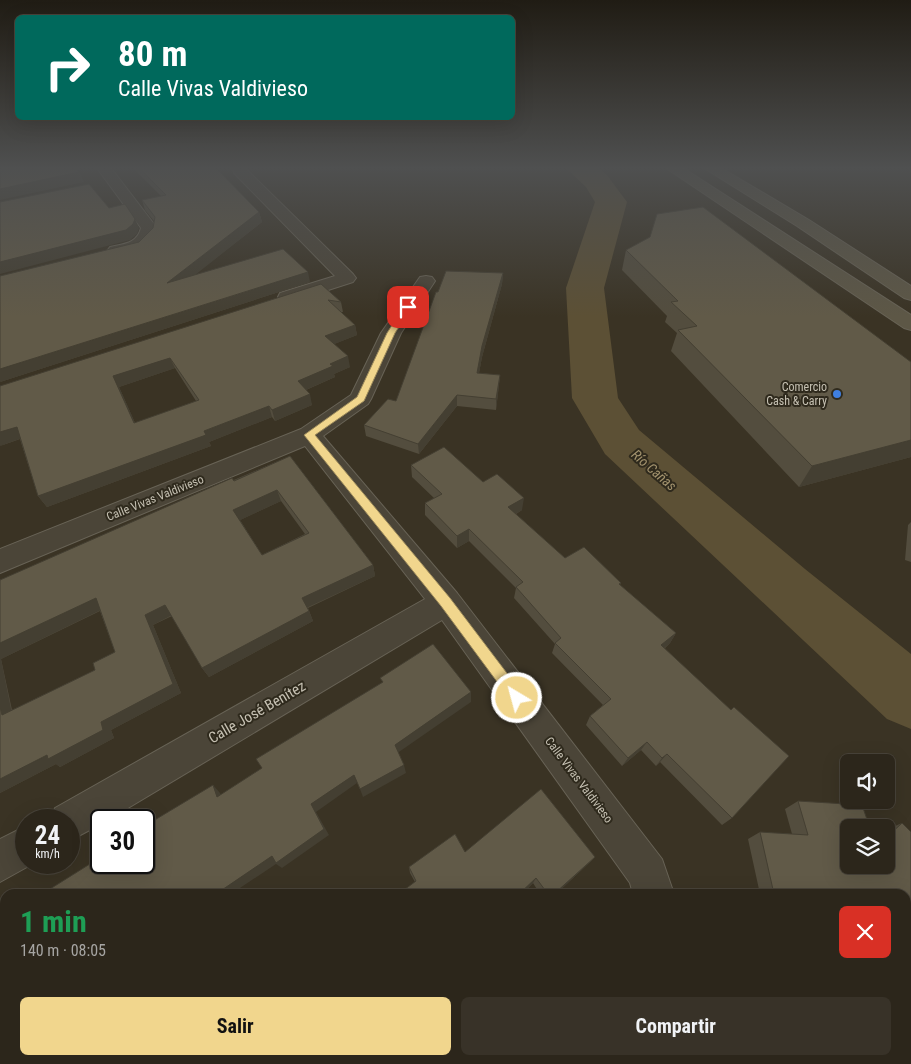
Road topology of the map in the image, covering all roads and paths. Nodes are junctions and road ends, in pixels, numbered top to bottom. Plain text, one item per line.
1 (141, 218) edge
2 (287, 218) edge
3 (749, 218) edge
4 (796, 218) edge
5 (100, 255) edge
6 (426, 281) dead end
7 (911, 294) edge
8 (272, 302) edge
9 (911, 324) edge
10 (309, 435) junction
11 (0, 562) edge
12 (446, 602) junction
13 (80, 816) edge
14 (15, 853) edge
15 (0, 862) edge
16 (653, 889) edge

1 - 5 street
2 - 8 street
3 - 9 street
4 - 7 street
6 - 10 street, Calle Vivas Valdivieso
10 - 11 street, Calle Vivas Valdivieso
10 - 12 street, Calle Vivas Valdivieso
12 - 13 street, Calle José Benítez
12 - 16 street, Calle Vivas Valdivieso
14 - 15 street

